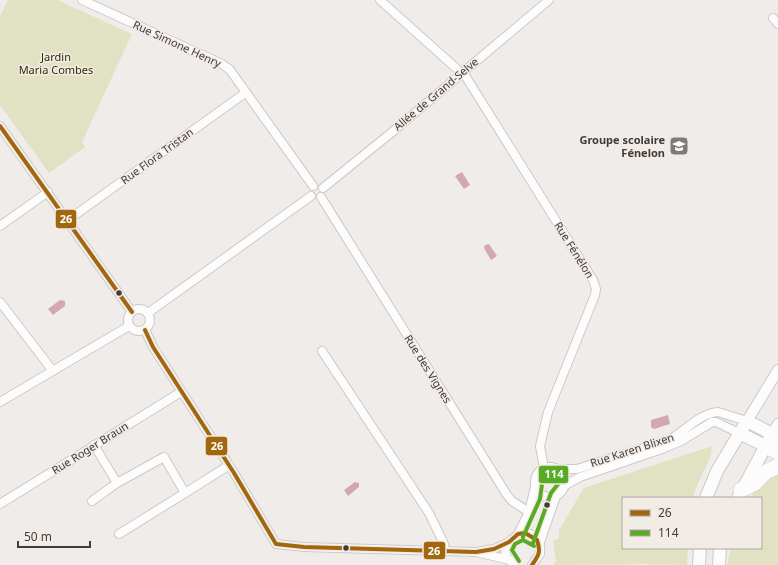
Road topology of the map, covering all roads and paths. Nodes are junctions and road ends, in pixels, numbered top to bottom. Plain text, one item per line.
1 (82, 0) edge
2 (380, 0) edge
3 (549, 0) edge
4 (462, 72) junction
5 (245, 92) junction
6 (0, 126) edge
7 (313, 186) junction
8 (323, 188) junction
9 (48, 192) junction
10 (311, 196) junction
11 (321, 197) junction
12 (68, 220) junction
13 (0, 226) edge
14 (0, 302) edge
15 (132, 312) junction
16 (148, 313) junction
17 (130, 326) junction
18 (145, 330) junction
19 (322, 350) dead end
20 (778, 370) edge
21 (53, 371) junction
22 (181, 392) junction
23 (0, 402) edge
24 (747, 421) junction
25 (739, 433) junction
26 (774, 439) edge
27 (94, 445) junction
28 (228, 466) junction
29 (778, 466) edge
30 (544, 468) junction
31 (557, 469) junction
32 (117, 483) junction
33 (564, 486) junction
34 (535, 487) junction
35 (185, 493) junction
36 (739, 494) edge
37 (556, 496) junction
38 (706, 497) edge
39 (92, 500) dead end
40 (0, 504) edge
41 (529, 512) junction
42 (119, 534) dead end
43 (518, 534) junction
44 (509, 542) junction
45 (539, 545) junction
46 (700, 549) edge
47 (720, 549) edge
48 (445, 551) junction
49 (476, 552) junction
50 (513, 564) edge
51 (532, 565) edge
52 (699, 565) edge
53 (719, 565) edge

1 - 5 street, Rue Simone Henry
2 - 4 street
3 - 4 street, Allée de Grand-Selve
4 - 8 street, Allée de Grand-Selve
4 - 30 street, Rue Fénélon
5 - 7 street, Rue Simone Henry
5 - 12 street, Rue Flora Tristan
6 - 9 street
7 - 8 street
7 - 10 street
8 - 11 street
9 - 12 street
9 - 13 street
10 - 11 street
10 - 16 street
11 - 41 street, Rue des Vignes
12 - 15 street
14 - 21 street
15 - 16 street
15 - 17 street
16 - 18 street
17 - 18 street
17 - 21 street
18 - 22 street
19 - 48 street
20 - 24 street
21 - 23 street
22 - 27 street, Rue Roger Braun
22 - 28 street
24 - 25 main road
24 - 26 main road
24 - 31 street, Rue Karen Blixen
25 - 26 main road
25 - 33 street, Rue Karen Blixen
25 - 38 main road
26 - 36 main road
27 - 32 street
27 - 40 street, Rue Roger Braun
28 - 35 street
28 - 48 street
29 - 36 highway
30 - 31 street
30 - 34 street
31 - 33 street
32 - 35 street
32 - 39 street
33 - 37 street
34 - 37 street
34 - 41 street
35 - 42 street
37 - 45 street
41 - 43 street
43 - 44 street
43 - 45 street
44 - 49 street
44 - 50 street
45 - 51 street
46 - 52 main road
47 - 53 main road
48 - 49 street
49 - 50 street

